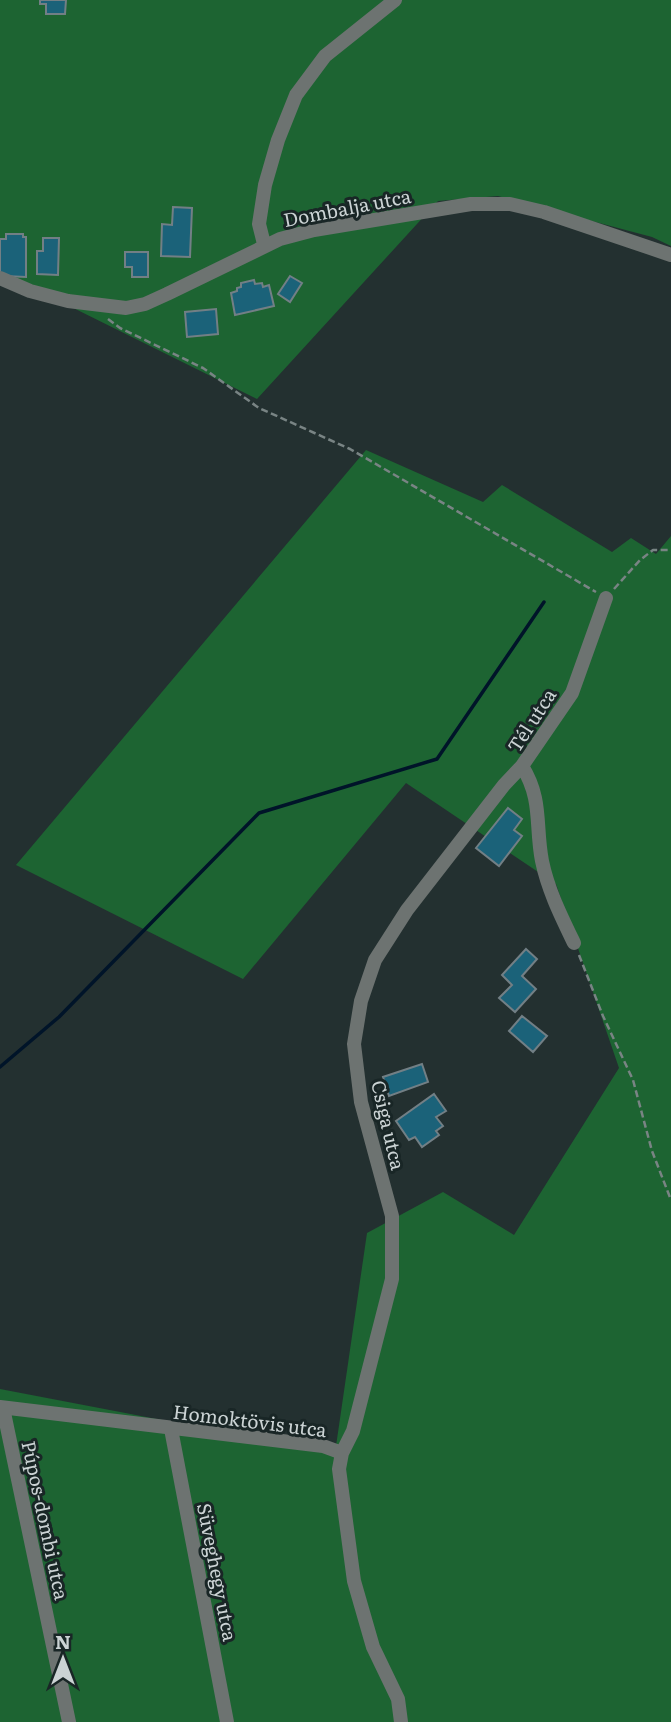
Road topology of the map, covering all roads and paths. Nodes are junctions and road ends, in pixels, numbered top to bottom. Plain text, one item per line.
1 (395, 0) edge
2 (264, 244) junction
3 (671, 255) edge
4 (0, 278) edge
5 (85, 304) junction
6 (671, 550) edge
7 (606, 598) junction
8 (522, 766) junction
9 (574, 943) joint
10 (671, 1200) edge
11 (1, 1407) edge
12 (171, 1429) junction
13 (342, 1453) junction
14 (69, 1722) edge
15 (227, 1722) edge
16 (401, 1722) edge

1 - 2 street
2 - 3 street, Dombalja utca
2 - 5 street, Dombalja utca
4 - 5 street, Dombalja utca
5 - 7 path
6 - 7 path
7 - 8 street, Tél utca
8 - 9 street, Tél utca
8 - 13 street, Csiga utca
9 - 10 path
11 - 12 street, Homoktövis utca
11 - 14 street, Púpos-dombi utca
12 - 13 street, Homoktövis utca
12 - 15 street, Süveghegy utca
13 - 16 street, Homoktövis utca

